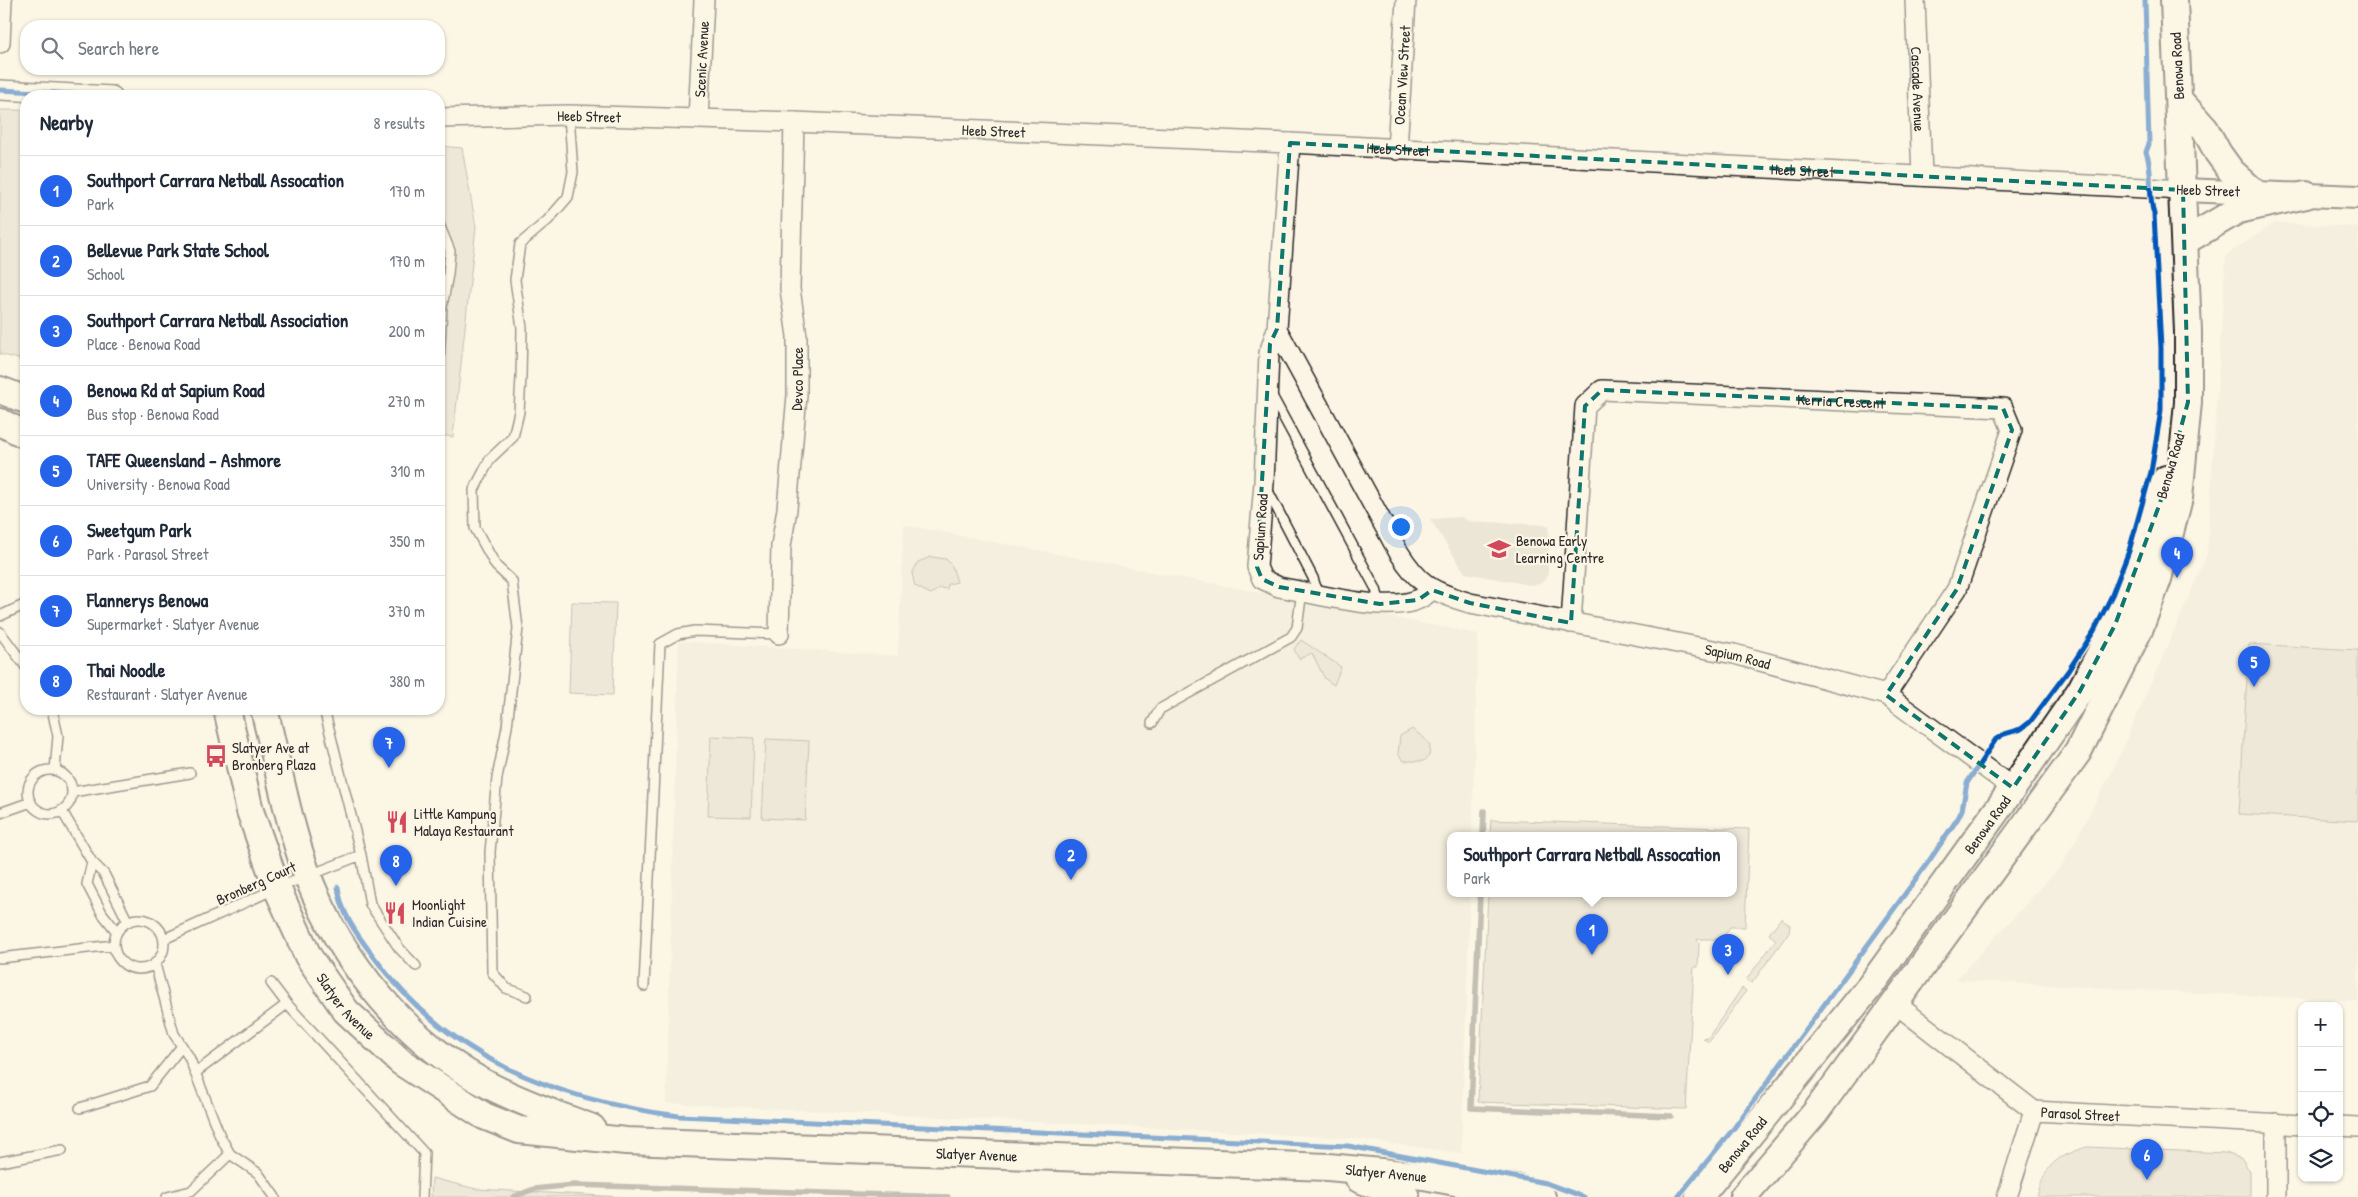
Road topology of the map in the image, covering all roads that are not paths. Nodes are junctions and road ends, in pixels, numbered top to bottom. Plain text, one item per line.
1 (2, 0) edge
2 (704, 0) edge
3 (1406, 0) edge
4 (1915, 0) edge
5 (2174, 0) edge
6 (0, 43) edge
7 (0, 90) edge
8 (20, 91) edge
9 (2179, 100) junction
10 (569, 115) junction
11 (445, 118) edge
12 (698, 119) junction
13 (794, 122) junction
14 (1290, 143) junction
15 (1397, 150) junction
16 (1922, 176) junction
17 (2183, 190) junction
18 (2253, 191) junction
19 (2306, 195) junction
20 (2358, 197) edge
21 (445, 239) edge
22 (2185, 241) junction
23 (445, 286) edge
24 (1277, 329) junction
25 (1267, 387) junction
26 (0, 390) edge
27 (20, 398) edge
28 (2188, 402) junction
29 (0, 422) edge
30 (20, 432) edge
31 (1264, 483) junction
32 (1432, 590) junction
33 (1310, 593) junction
34 (1380, 604) junction
35 (20, 607) edge
36 (0, 616) edge
37 (1571, 623) junction
38 (0, 632) edge
39 (779, 634) joint
40 (20, 659) edge
41 (1886, 694) junction
42 (53, 715) edge
43 (227, 715) edge
44 (267, 715) edge
45 (326, 715) edge
46 (1152, 723) dead end
47 (55, 770) junction
48 (190, 773) dead end
49 (2013, 788) junction
50 (72, 792) junction
51 (31, 802) junction
52 (62, 810) junction
53 (0, 813) edge
54 (361, 855) junction
55 (92, 862) junction
56 (308, 875) junction
57 (277, 888) junction
58 (128, 922) junction
59 (117, 932) junction
60 (164, 939) junction
61 (114, 945) junction
62 (0, 958) edge
63 (155, 964) junction
64 (416, 966) dead end
65 (271, 983) dead end
66 (644, 986) dead end
67 (527, 996) dead end
68 (287, 1004) junction
69 (1896, 1004) junction
70 (182, 1046) junction
71 (196, 1073) junction
72 (80, 1108) dead end
73 (2034, 1111) junction
74 (2276, 1123) junction
75 (2298, 1125) edge
76 (2343, 1126) edge
77 (2358, 1127) edge
78 (626, 1141) junction
79 (62, 1150) dead end
80 (230, 1154) junction
81 (0, 1162) edge
82 (1328, 1167) junction
83 (1471, 1185) junction
84 (167, 1197) edge
85 (275, 1197) edge
86 (422, 1197) edge
87 (1406, 1197) edge
88 (1500, 1197) edge
89 (1542, 1197) edge
90 (1699, 1197) edge
91 (1742, 1197) edge
92 (2007, 1197) edge
93 (2276, 1197) edge

1 - 6 street
2 - 12 street, Scenic Avenue
3 - 15 street, Ocean View Street
4 - 16 street, Cascade Avenue
5 - 9 main road, Benowa Road
7 - 8 street
9 - 17 main road, Benowa Road
9 - 18 main road
10 - 11 street, Heeb Street
10 - 12 street, Heeb Street
10 - 67 lane
12 - 13 street, Heeb Street
13 - 14 street, Heeb Street
13 - 39 street, Devco Place
14 - 15 street, Heeb Street
14 - 24 street, Sapium Road
15 - 16 street, Heeb Street
16 - 17 street, Heeb Street
17 - 18 street, Heeb Street
17 - 22 main road, Benowa Road
18 - 19 street, Heeb Street
19 - 20 street, Heeb Street
19 - 22 main road
21 - 23 lane
22 - 28 main road, Benowa Road
24 - 25 street, Sapium Road
24 - 32 street, Sapium Road
25 - 31 street, Sapium Road
25 - 34 lane
26 - 27 main road
28 - 49 main road, Benowa Road
28 - 69 main road, Benowa Road
29 - 30 main road
31 - 33 lane
31 - 33 street, Sapium Road
32 - 34 street, Sapium Road
32 - 37 street, Sapium Road
33 - 34 street, Sapium Road
33 - 46 lane
35 - 36 lane
37 - 41 street, Sapium Road
37 - 41 street, Kerria Crescent
38 - 40 lane
39 - 66 lane
41 - 49 street, Sapium Road
42 - 47 lane
43 - 57 main road, Slatyer Avenue
44 - 56 main road, Slatyer Avenue
45 - 54 lane
47 - 50 lane
47 - 51 lane
48 - 50 lane
49 - 90 main road, Benowa Road
50 - 52 lane
51 - 52 lane
51 - 53 lane
52 - 55 lane
54 - 56 lane, Bronberg Court
54 - 64 lane
55 - 58 lane
55 - 59 lane
56 - 57 lane, Bronberg Court
56 - 78 main road, Slatyer Avenue
57 - 60 lane, Bronberg Court
57 - 78 main road, Slatyer Avenue
58 - 59 lane
58 - 60 lane
59 - 61 lane
60 - 63 lane
61 - 62 lane
61 - 63 lane
63 - 70 lane
65 - 68 lane
68 - 71 lane
68 - 86 lane
69 - 73 street, Parasol Street
69 - 91 main road, Benowa Road
70 - 71 lane
70 - 72 lane
71 - 80 lane
73 - 74 street, Parasol Street
73 - 92 street
74 - 75 street, Parasol Street
74 - 93 street
76 - 77 street
78 - 82 main road, Slatyer Avenue
79 - 81 lane
80 - 84 lane
80 - 85 lane
82 - 83 main road, Slatyer Avenue
82 - 87 main road, Slatyer Avenue
83 - 88 main road, Slatyer Avenue
83 - 89 main road

